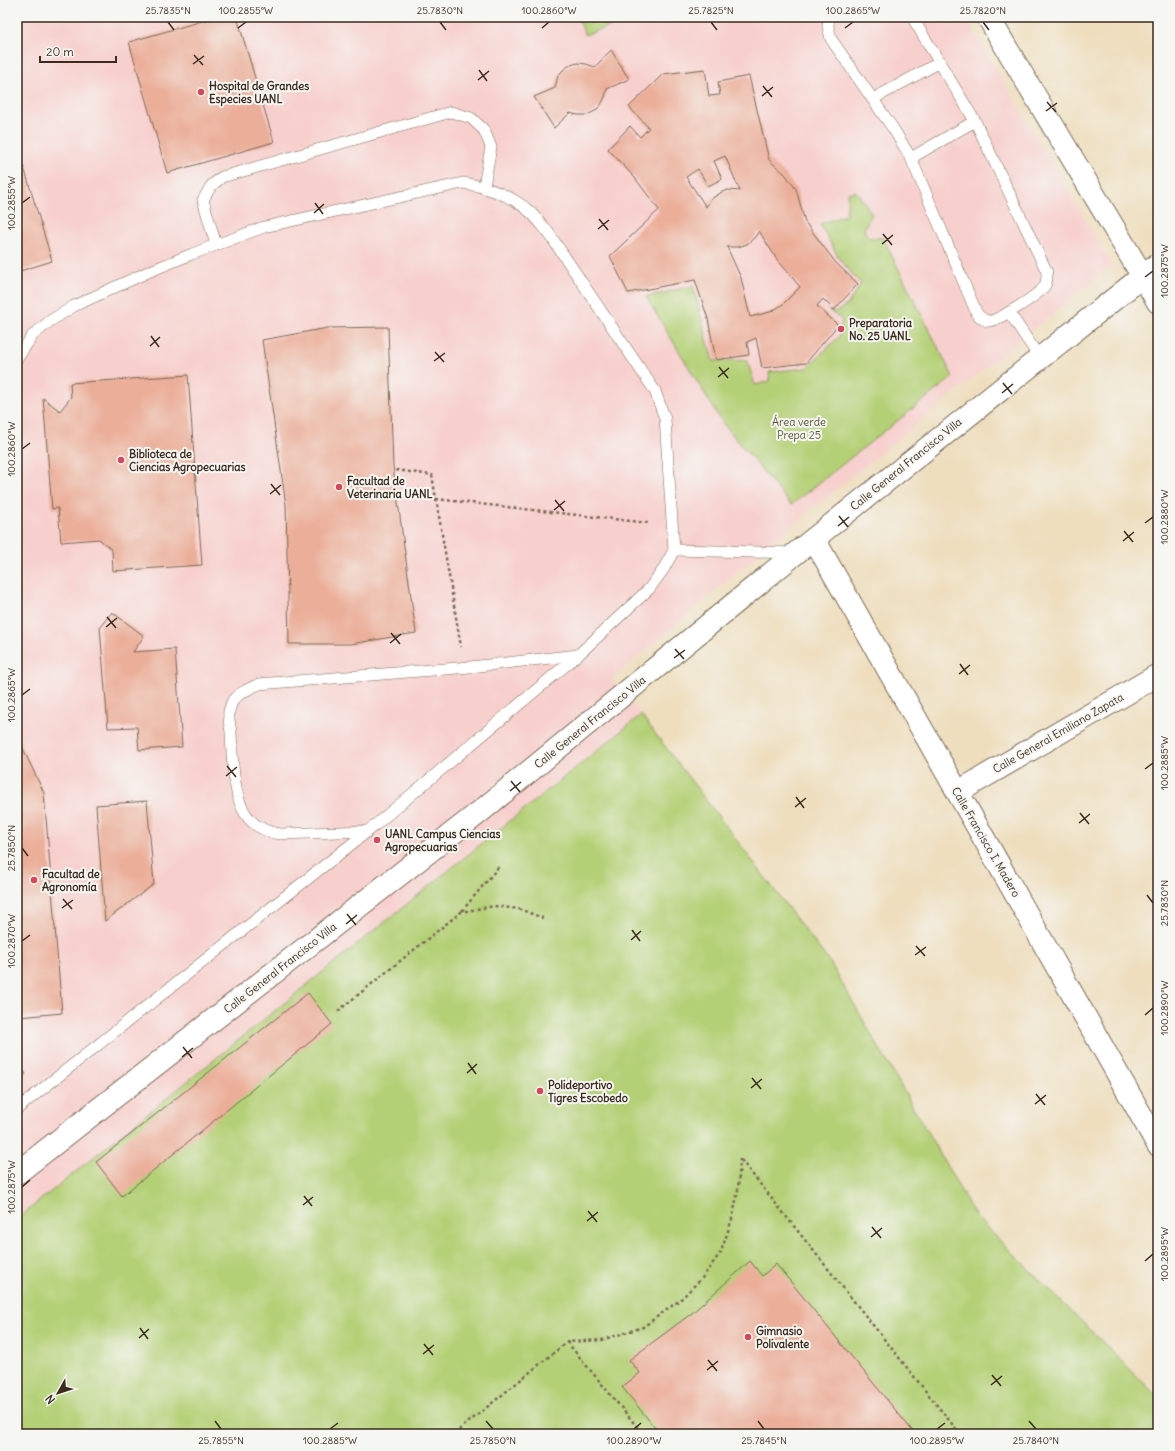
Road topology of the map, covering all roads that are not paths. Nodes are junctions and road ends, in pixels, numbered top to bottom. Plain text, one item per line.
1 (829, 17) edge
2 (912, 17) edge
3 (988, 17) edge
4 (940, 62) junction
5 (873, 99) junction
6 (975, 121) junction
7 (911, 158) junction
8 (484, 186) junction
9 (216, 245) junction
10 (1150, 270) edge
11 (1158, 302) edge
12 (1009, 312) junction
13 (1039, 358) junction
14 (17, 359) edge
15 (814, 539) junction
16 (674, 550) junction
17 (796, 553) junction
18 (578, 655) junction
19 (1158, 674) edge
20 (958, 792) junction
21 (368, 831) junction
22 (17, 1109) edge
23 (1158, 1144) edge
24 (17, 1173) edge

1 - 5 lane
2 - 4 lane
3 - 10 street
4 - 5 lane
4 - 6 lane
5 - 7 lane
6 - 7 lane
6 - 12 lane
7 - 12 lane
8 - 9 lane
8 - 9 lane
8 - 16 lane
9 - 14 lane
10 - 11 street
10 - 13 street, Calle General Francisco Villa
12 - 13 lane
13 - 15 street, Calle General Francisco Villa
15 - 17 street, Calle General Francisco Villa
15 - 20 street, Calle Francisco I. Madero
16 - 17 lane
16 - 18 lane
17 - 24 street, Calle General Francisco Villa
18 - 21 lane
18 - 21 lane
19 - 20 street, Calle General Emiliano Zapata
20 - 23 street, Calle Francisco I. Madero
21 - 22 lane

